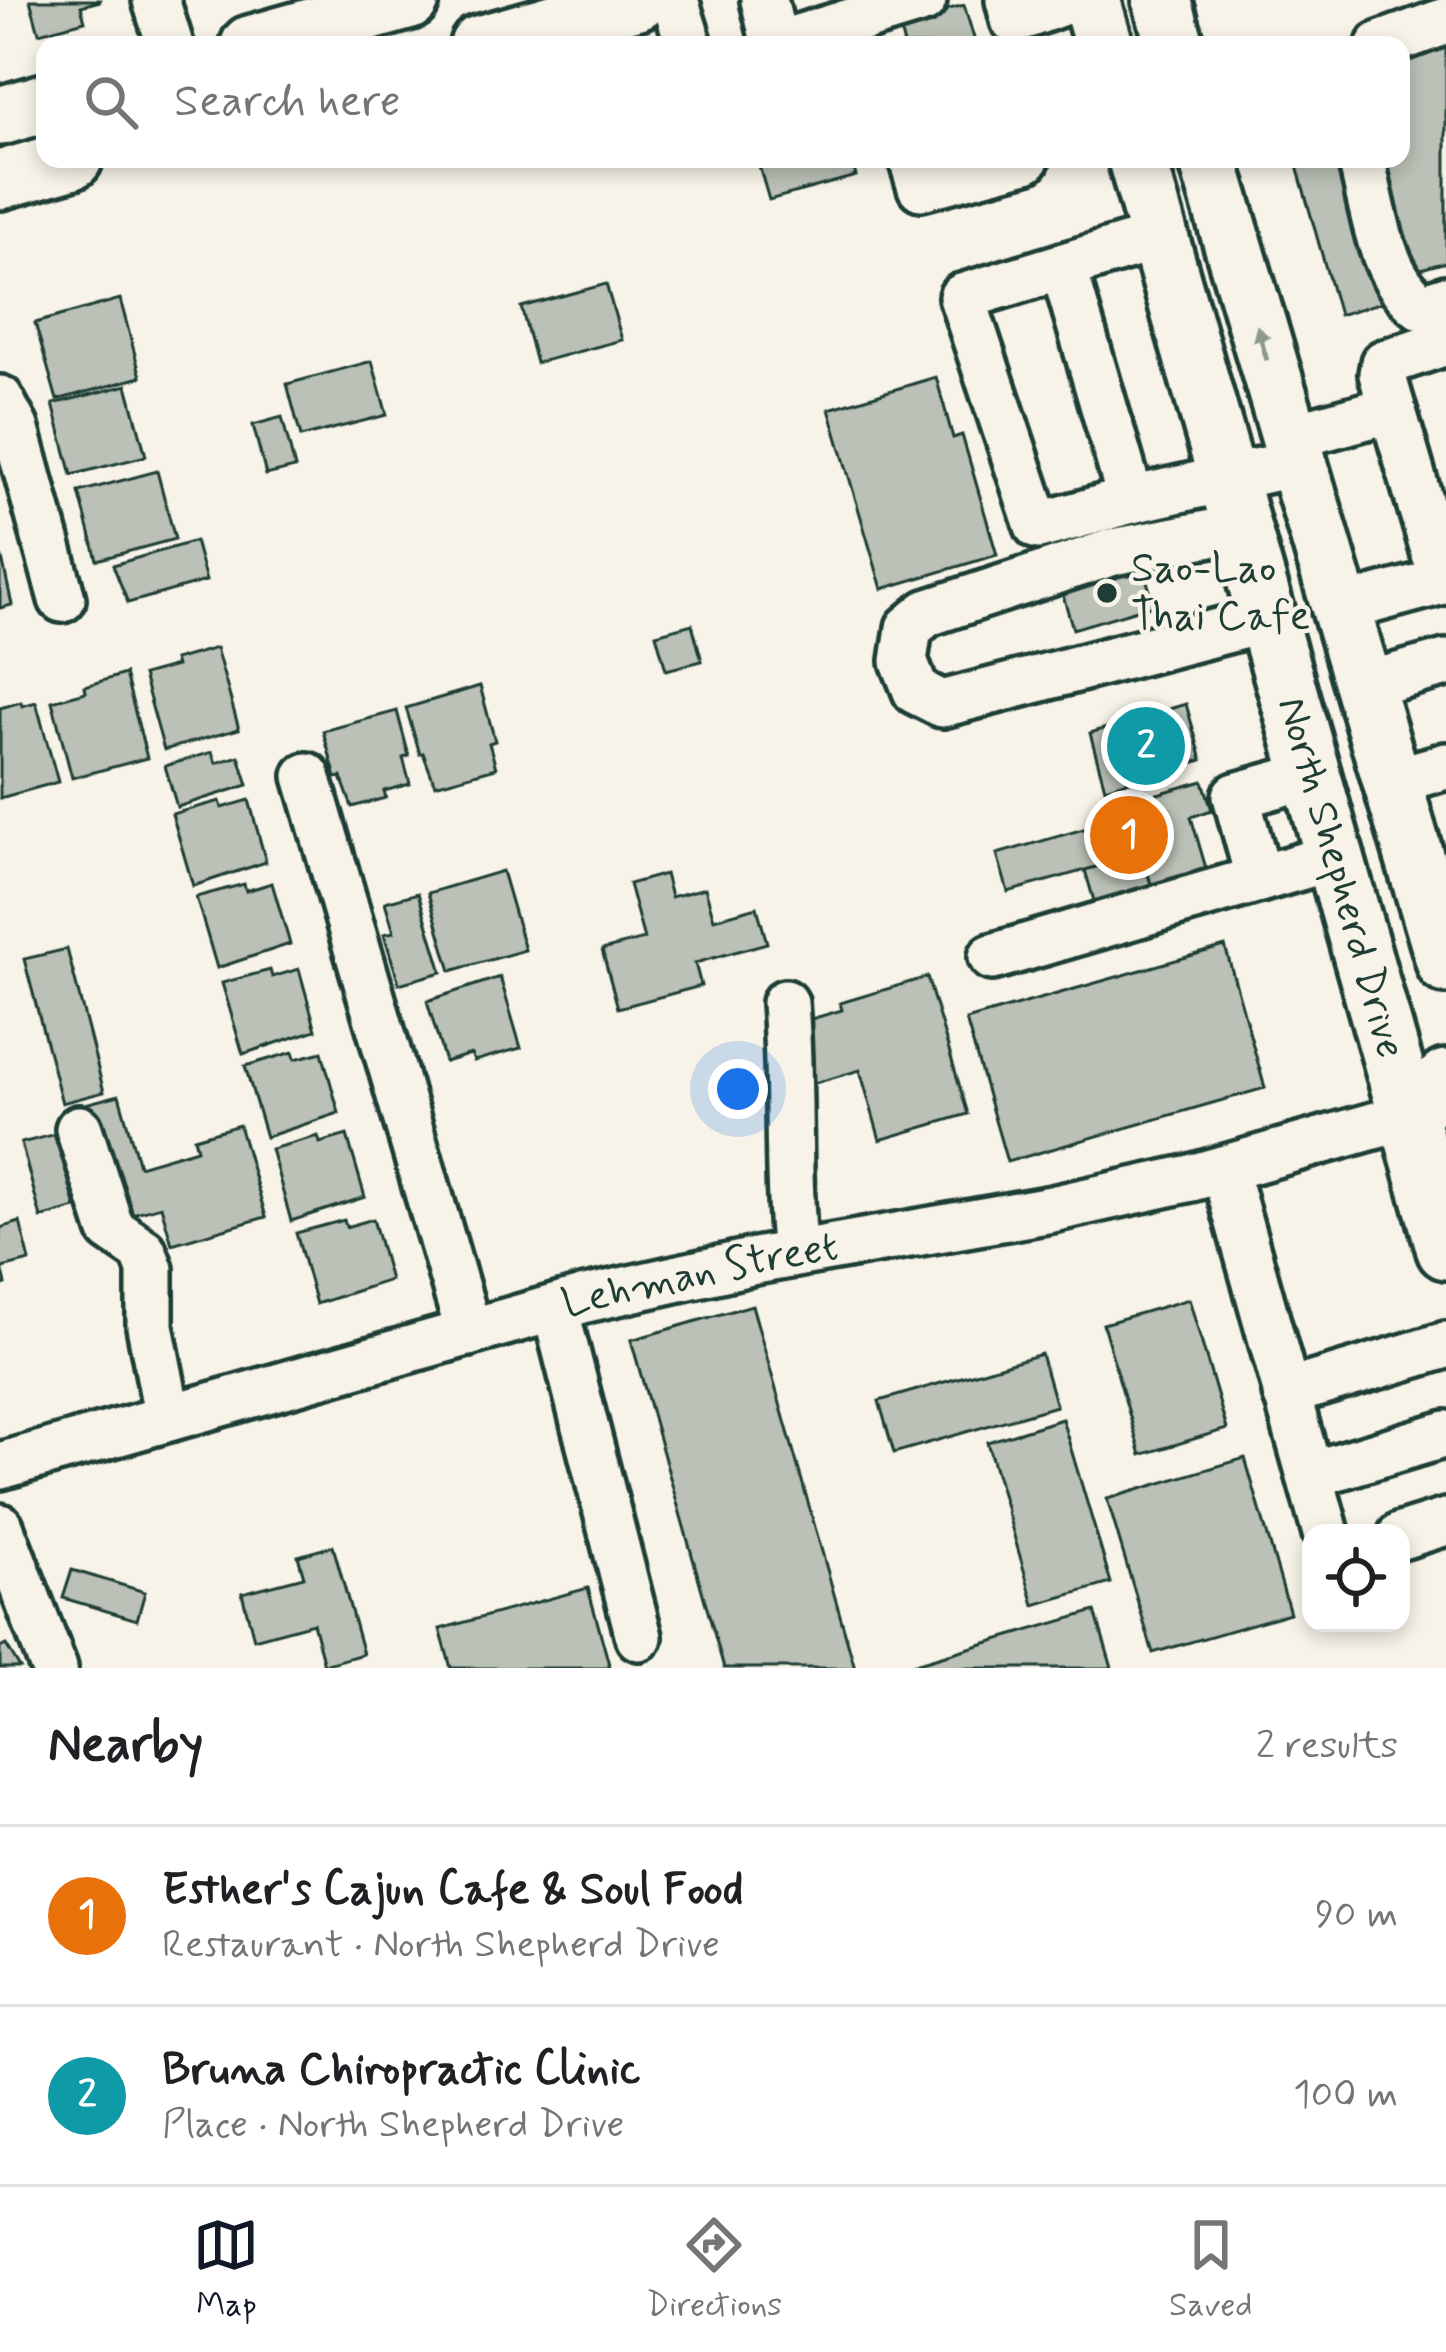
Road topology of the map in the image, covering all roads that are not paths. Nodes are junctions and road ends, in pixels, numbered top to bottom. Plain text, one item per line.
1 (156, 0) edge
2 (638, 0) edge
3 (675, 0) edge
4 (764, 0) edge
5 (1068, 0) edge
6 (1091, 0) edge
7 (1162, 0) edge
8 (888, 14) edge
9 (393, 18) edge
10 (1446, 21) edge
11 (1014, 22) edge
12 (167, 36) edge
13 (298, 36) edge
14 (511, 36) edge
15 (686, 36) edge
16 (773, 36) edge
17 (808, 36) edge
18 (1101, 36) edge
19 (1172, 36) edge
20 (1405, 36) edge
21 (36, 106) edge
22 (0, 116) edge
23 (42, 168) edge
24 (915, 168) edge
25 (992, 168) edge
26 (1140, 168) edge
27 (1211, 168) edge
28 (1363, 168) edge
29 (0, 180) edge
30 (1159, 237) junction
31 (1063, 266) junction
32 (1446, 299) edge
33 (1446, 342) edge
34 (1387, 391) junction
35 (0, 398) edge
36 (1293, 450) junction
37 (1131, 500) junction
38 (1237, 503) junction
39 (1444, 581) edge
40 (62, 599) dead end
41 (1339, 609) junction
42 (1268, 619) junction
43 (1446, 663) edge
44 (1362, 686) junction
45 (1446, 766) edge
46 (1310, 775) junction
47 (307, 776) dead end
48 (1391, 782) junction
49 (1333, 857) junction
50 (1259, 878) junction
51 (1434, 883) edge
52 (992, 957) dead end
53 (1446, 964) edge
54 (785, 1003) dead end
55 (1446, 1079) edge
56 (1406, 1118) junction
57 (79, 1129) dead end
58 (1224, 1169) junction
59 (1446, 1250) edge
60 (795, 1254) junction
61 (555, 1308) junction
62 (469, 1333) junction
63 (1446, 1345) edge
64 (1286, 1393) junction
65 (168, 1418) junction
66 (1446, 1434) edge
67 (0, 1466) edge
68 (1310, 1475) junction
69 (1446, 1522) edge
70 (1324, 1524) edge
71 (0, 1527) edge
72 (1410, 1533) edge
73 (639, 1636) dead end
74 (54, 1668) edge

1 - 12 street
2 - 14 main road
3 - 15 street
4 - 16 street
5 - 11 street
6 - 18 main road
7 - 19 main road
8 - 17 street
9 - 13 main road
10 - 20 street
21 - 22 main road
23 - 29 main road
24 - 25 street
26 - 30 main road, North Shepherd Drive
36 -> 27 main road, North Shepherd Drive
28 - 32 street
30 - 31 street
30 - 38 main road, North Shepherd Drive
31 - 37 street
31 - 37 street
33 - 34 street
34 - 36 street
34 - 39 street
35 - 40 street
36 - 38 street
36 - 41 main road, North Shepherd Drive
37 - 38 street
38 - 42 main road, North Shepherd Drive
38 - 42 street
39 - 41 street
41 - 44 main road, North Shepherd Drive
42 - 46 main road, North Shepherd Drive
43 - 44 street
44 - 48 main road, North Shepherd Drive
45 - 48 street
46 - 49 main road, North Shepherd Drive
46 - 50 street
47 - 62 street
48 - 51 main road, North Shepherd Drive
49 - 50 street
49 - 56 main road, North Shepherd Drive
50 - 52 street
51 - 53 main road, North Shepherd Drive
54 - 60 street
55 - 56 main road
56 - 58 street, Lehman Street
56 - 59 main road, North Shepherd Drive
57 - 65 street
58 - 60 street, Lehman Street
58 - 64 street
60 - 61 street, Lehman Street
61 - 62 street, Lehman Street
61 - 73 street
62 - 65 street, Lehman Street
63 - 64 street
64 - 68 street
65 - 67 street, Lehman Street
66 - 68 street
68 - 70 street
69 - 72 street
71 - 74 street

